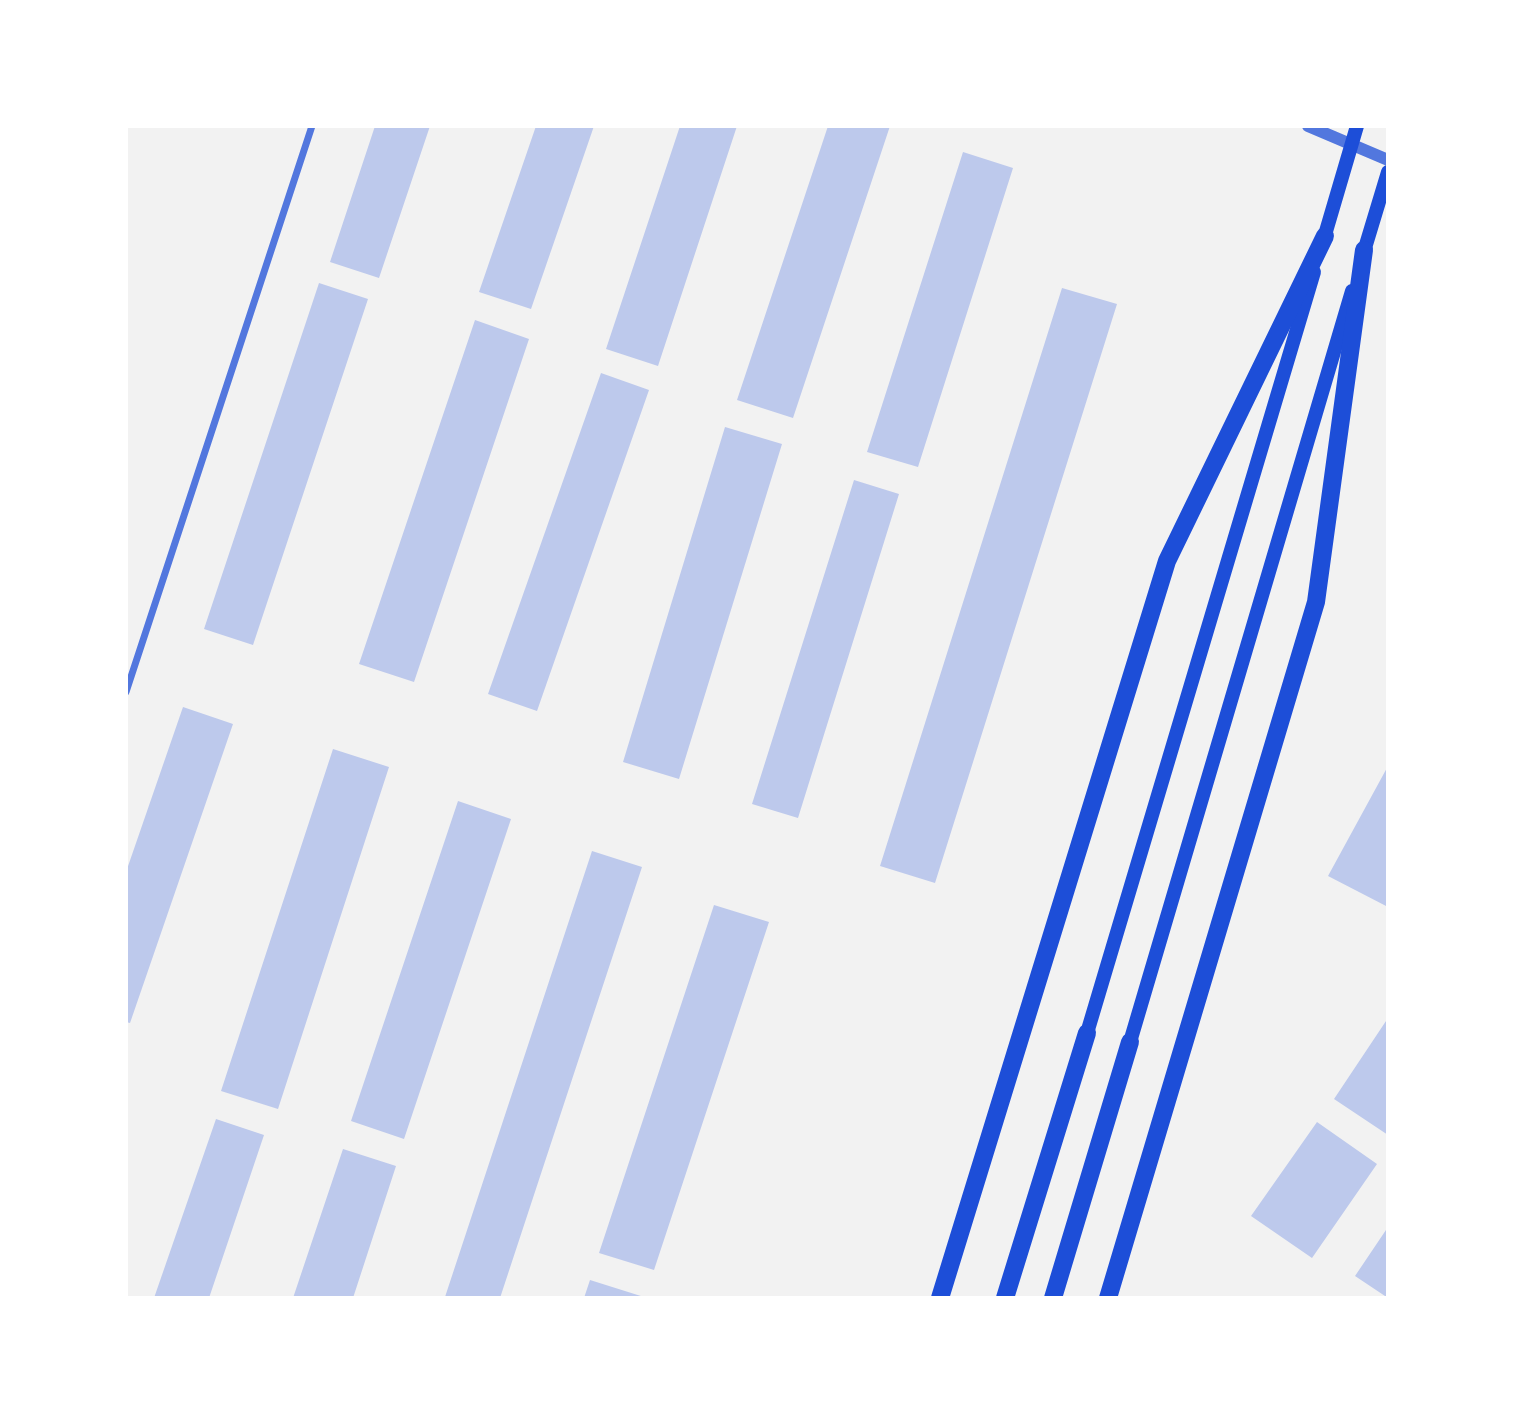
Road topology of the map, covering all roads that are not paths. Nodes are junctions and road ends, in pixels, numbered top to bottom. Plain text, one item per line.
1 (312, 126) edge
2 (1308, 126) edge
3 (1357, 126) edge
4 (1352, 144) junction
5 (1388, 160) edge
6 (1388, 172) edge
7 (1325, 236) junction
8 (1364, 250) junction
9 (126, 692) edge
10 (1087, 1033) joint
11 (1130, 1042) joint
12 (940, 1298) edge
13 (1005, 1298) edge
14 (1053, 1298) edge
15 (1108, 1298) edge

1 - 9 street
2 - 4 street
3 - 4 main road
4 - 5 street
4 - 7 main road
6 - 8 main road
7 - 10 main road
7 - 12 main road
8 - 11 main road
8 - 15 main road
10 - 13 main road
11 - 14 main road

